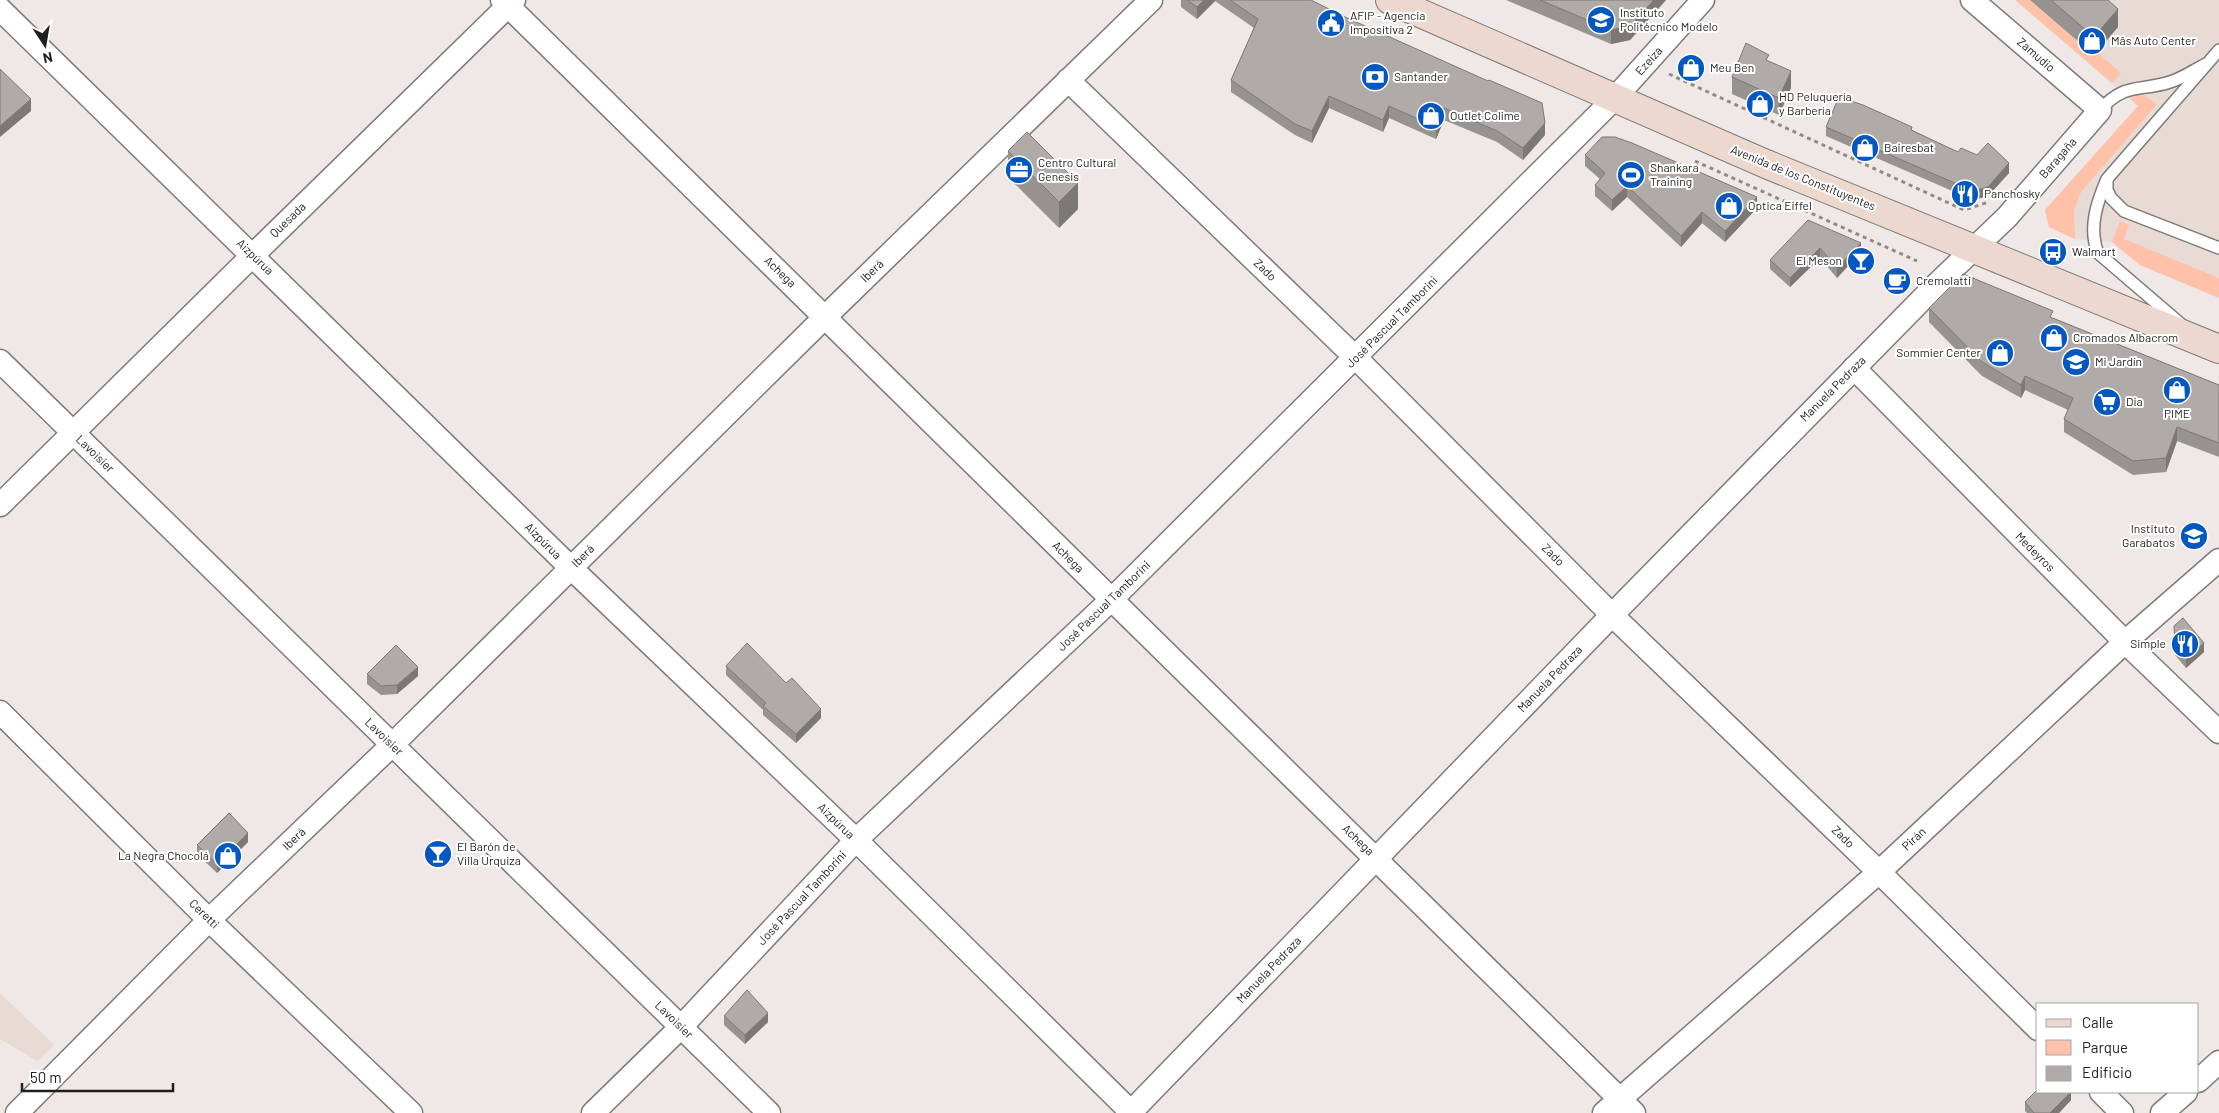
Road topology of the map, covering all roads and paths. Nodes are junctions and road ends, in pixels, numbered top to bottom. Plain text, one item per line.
1 (1151, 0) edge
2 (1390, 0) edge
3 (1703, 0) edge
4 (1972, 0) edge
5 (508, 2) edge
6 (0, 9) edge
7 (2219, 50) edge
8 (2207, 64) junction
9 (1668, 74) dead end
10 (1068, 80) junction
11 (1614, 99) junction
12 (2100, 110) junction
13 (1691, 160) dead end
14 (2107, 179) junction
15 (1987, 204) dead end
16 (1974, 248) junction
17 (2219, 248) edge
18 (253, 255) junction
19 (1917, 262) dead end
20 (825, 317) junction
21 (2209, 345) edge
22 (1356, 358) junction
23 (0, 361) edge
24 (1854, 368) junction
25 (74, 433) junction
26 (0, 505) edge
27 (2219, 560) edge
28 (571, 568) junction
29 (1111, 600) junction
30 (1612, 615) junction
31 (2125, 642) junction
32 (0, 712) edge
33 (2219, 732) edge
34 (392, 745) junction
35 (856, 840) junction
36 (1377, 859) junction
37 (1879, 872) junction
38 (209, 920) junction
39 (681, 1027) junction
40 (2036, 1027) edge
41 (2219, 1062) edge
42 (2199, 1080) edge
43 (2102, 1093) edge
44 (2185, 1093) edge
45 (1620, 1108) edge
46 (17, 1113) edge
47 (411, 1113) edge
48 (593, 1113) edge
49 (769, 1113) edge
50 (1131, 1113) edge
51 (2122, 1113) edge
52 (2162, 1113) edge

1 - 10 street, Iberá
2 - 11 main road, Avenida de los Constituyentes
3 - 11 street, Ezeiza
4 - 12 street, Zamudio
5 - 18 street, Quesada
5 - 20 street, Achega
6 - 18 street, Aizpúrua
7 - 8 lane
8 - 12 lane
8 - 14 lane
9 - 15 path
10 - 20 street, Iberá
10 - 22 street, Zado
11 - 16 main road, Avenida de los Constituyentes
11 - 22 street, José Pascual Tamborini
12 - 16 street, Baragaña
13 - 19 path
14 - 17 lane
14 - 21 lane
16 - 21 main road, Avenida de los Constituyentes
16 - 24 street, Manuela Pedraza
18 - 25 street, Quesada
18 - 28 street, Aizpúrua
20 - 28 street, Iberá
20 - 29 street, Achega
22 - 29 street, José Pascual Tamborini
22 - 30 street, Zado
23 - 25 street, Lavoisier
24 - 30 street, Manuela Pedraza
24 - 31 street, Medeyros
25 - 26 street, Quesada
25 - 34 street, Lavoisier
27 - 31 street, Pirán
28 - 34 street, Iberá
28 - 35 street, Aizpúrua
29 - 35 street, José Pascual Tamborini
29 - 36 street, Achega
30 - 36 street, Manuela Pedraza
30 - 37 street, Zado
31 - 33 street, Medeyros
31 - 37 street, Pirán
32 - 38 street, Ceretti
34 - 38 street, Iberá
34 - 39 street, Lavoisier
35 - 39 street, José Pascual Tamborini
35 - 50 street, Aizpúrua
36 - 45 street, Achega
36 - 50 street, Manuela Pedraza
37 - 40 street, Zado
37 - 45 street, Pirán
38 - 46 street, Iberá
38 - 47 street, Ceretti
39 - 48 street, José Pascual Tamborini
39 - 49 street, Lavoisier
41 - 42 street
43 - 51 street
44 - 52 street

